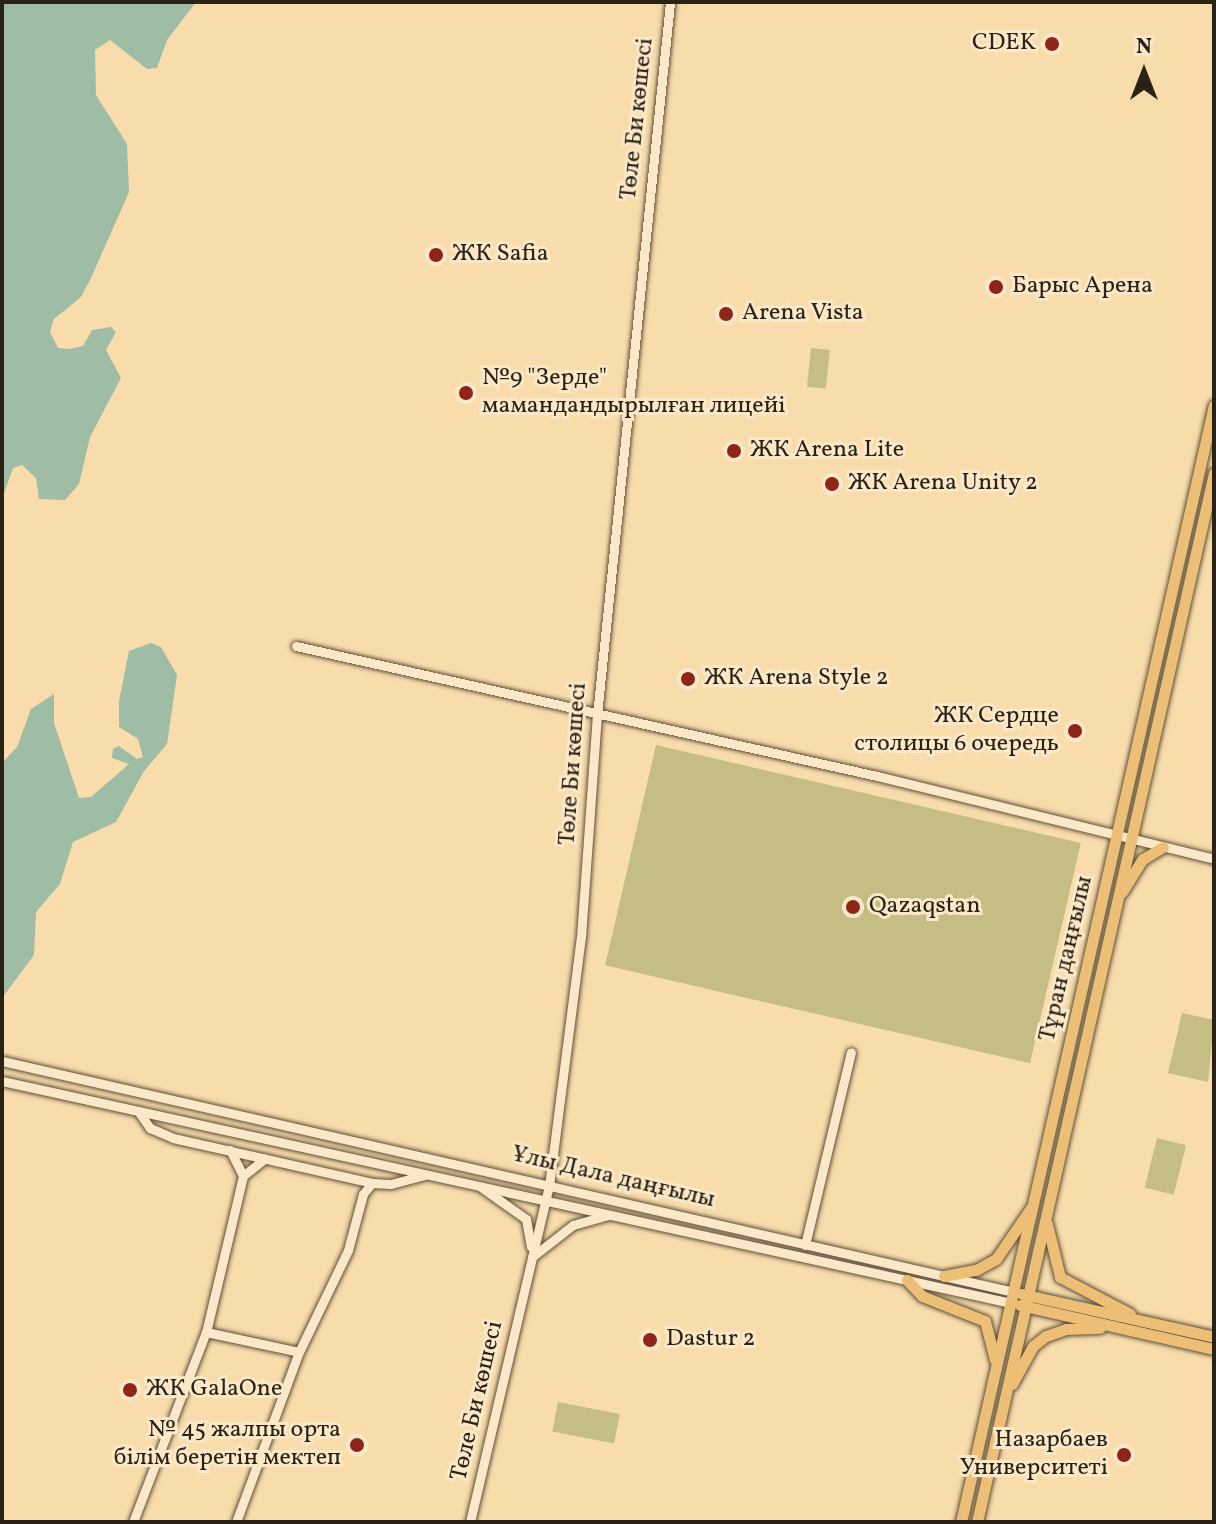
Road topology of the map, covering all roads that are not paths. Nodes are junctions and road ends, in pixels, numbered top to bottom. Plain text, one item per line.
1 (670, 2) edge
2 (1214, 405) edge
3 (1214, 473) edge
4 (296, 646) dead end
5 (597, 715) junction
6 (1117, 837) junction
7 (1131, 840) junction
8 (1163, 847) junction
9 (1214, 859) edge
10 (1119, 896) junction
11 (851, 1052) dead end
12 (2, 1061) edge
13 (52, 1073) junction
14 (2, 1081) edge
15 (89, 1081) junction
16 (49, 1091) junction
17 (85, 1099) junction
18 (138, 1111) junction
19 (230, 1150) junction
20 (265, 1158) junction
21 (428, 1175) junction
22 (243, 1176) junction
23 (372, 1183) junction
24 (549, 1186) junction
25 (481, 1187) junction
26 (546, 1201) junction
27 (1034, 1204) junction
28 (1046, 1214) junction
29 (610, 1215) junction
30 (805, 1245) junction
31 (532, 1257) junction
32 (944, 1276) junction
33 (907, 1280) junction
34 (1013, 1298) junction
35 (1026, 1301) junction
36 (1149, 1323) junction
37 (1121, 1328) junction
38 (206, 1332) junction
39 (1214, 1337) edge
40 (1214, 1349) edge
41 (299, 1352) junction
42 (996, 1365) junction
43 (1004, 1399) junction
44 (133, 1522) edge
45 (236, 1522) edge
46 (470, 1522) edge
47 (961, 1522) edge
48 (977, 1522) edge

1 - 5 street, Төле Би көшесі
2 - 6 main road, Тұран даңғылы
3 - 7 main road, Тұран даңғылы
4 - 5 street
5 - 6 street
5 - 24 street, Төле Би көшесі
6 - 7 street
6 - 27 main road, Тұран даңғылы
7 - 8 street
7 - 10 main road, Тұран даңғылы
8 - 9 street
8 - 10 main road
10 - 28 main road, Тұран даңғылы
11 - 30 street
12 - 13 street, Ұлы Дала даңғылы
13 - 15 street, Ұлы Дала даңғылы
13 - 16 street
14 - 16 street, Ұлы Дала даңғылы
15 - 17 street
15 - 24 street, Ұлы Дала даңғылы
16 - 17 street, Ұлы Дала даңғылы
17 - 18 street, Ұлы Дала даңғылы
18 - 19 street
18 - 21 street, Ұлы Дала даңғылы
19 - 20 street
19 - 22 street
20 - 22 street
20 - 23 street
21 - 23 street
21 - 25 street, Ұлы Дала даңғылы
22 - 38 street
23 - 41 street
24 - 26 street, Төле Би көшесі
24 - 30 street, Ұлы Дала даңғылы
25 - 26 street, Ұлы Дала даңғылы
25 - 31 street
26 - 29 street, Ұлы Дала даңғылы
26 - 31 street, Төле Би көшесі
27 - 32 main road
27 - 34 main road, Тұран даңғылы
28 - 35 main road, Тұран даңғылы
28 - 36 main road
29 - 31 street
29 - 33 street, Ұлы Дала даңғылы
30 - 32 street, Ұлы Дала даңғылы
31 - 46 street, Төле Би көшесі
32 - 34 street, Ұлы Дала даңғылы
33 - 34 street, Ұлы Дала даңғылы
33 - 42 main road
34 - 35 main road, Ұлы Дала даңғылы
34 - 42 main road, Тұран даңғылы
35 - 36 main road, Ұлы Дала даңғылы
35 - 37 main road, Ұлы Дала даңғылы
35 - 43 main road, Тұран даңғылы
36 - 39 main road, Ұлы Дала даңғылы
37 - 40 main road, Ұлы Дала даңғылы
37 - 43 main road
38 - 41 street
38 - 44 street
41 - 45 street
42 - 47 main road, Тұран даңғылы
43 - 48 main road, Тұран даңғылы

